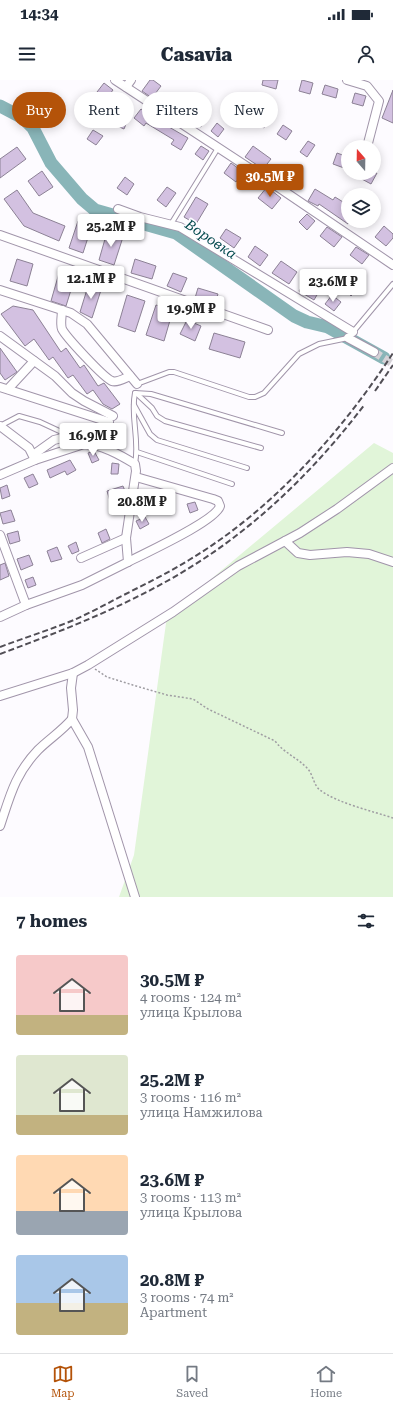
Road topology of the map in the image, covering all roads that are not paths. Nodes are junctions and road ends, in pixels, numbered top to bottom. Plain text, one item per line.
1 (115, 80) edge
2 (347, 80) edge
3 (128, 84) edge
4 (369, 140) edge
5 (218, 148) junction
6 (118, 209) dead end
7 (171, 224) junction
8 (0, 235) edge
9 (393, 265) edge
10 (393, 284) edge
11 (0, 290) edge
12 (62, 310) junction
13 (268, 330) dead end
14 (351, 334) junction
15 (0, 336) edge
16 (374, 352) tunnel mouth
17 (34, 361) junction
18 (130, 376) junction
19 (138, 384) joint
20 (4, 388) edge
21 (135, 393) junction
22 (134, 405) junction
23 (0, 426) edge
24 (282, 433) dead end
25 (70, 436) joint
26 (261, 448) dead end
27 (138, 452) junction
28 (34, 458) junction
29 (135, 464) junction
30 (247, 468) dead end
31 (393, 468) edge
32 (0, 475) edge
33 (136, 477) junction
34 (232, 484) dead end
35 (0, 535) edge
36 (126, 538) junction
37 (285, 541) junction
38 (81, 558) dead end
39 (128, 562) junction
40 (393, 562) edge
41 (26, 605) junction
42 (0, 617) edge
43 (73, 673) junction
44 (0, 696) edge
45 (72, 719) junction
46 (0, 826) edge
47 (135, 897) edge

1 - 3 street
2 - 4 street
3 - 5 street
5 - 7 lane
5 - 9 street
6 - 7 street
7 - 14 street
8 - 13 street
10 - 14 lane
11 - 12 street
12 - 18 street
12 - 18 street
14 - 16 street
14 - 19 lane
15 - 17 street
17 - 20 street
17 - 20 street
18 - 19 street
21 - 22 lane
21 - 24 lane
21 - 26 lane
22 - 27 lane
22 - 30 lane
23 - 25 lane
23 - 28 street
25 - 28 street
27 - 29 lane
27 - 34 lane
28 - 29 street
28 - 32 street
29 - 33 street
31 - 37 street
33 - 36 street
33 - 39 street
35 - 41 street
36 - 38 street
36 - 39 street
37 - 40 street
37 - 43 street
39 - 41 street
41 - 42 street
43 - 44 street
43 - 45 street
45 - 46 street
45 - 47 street

